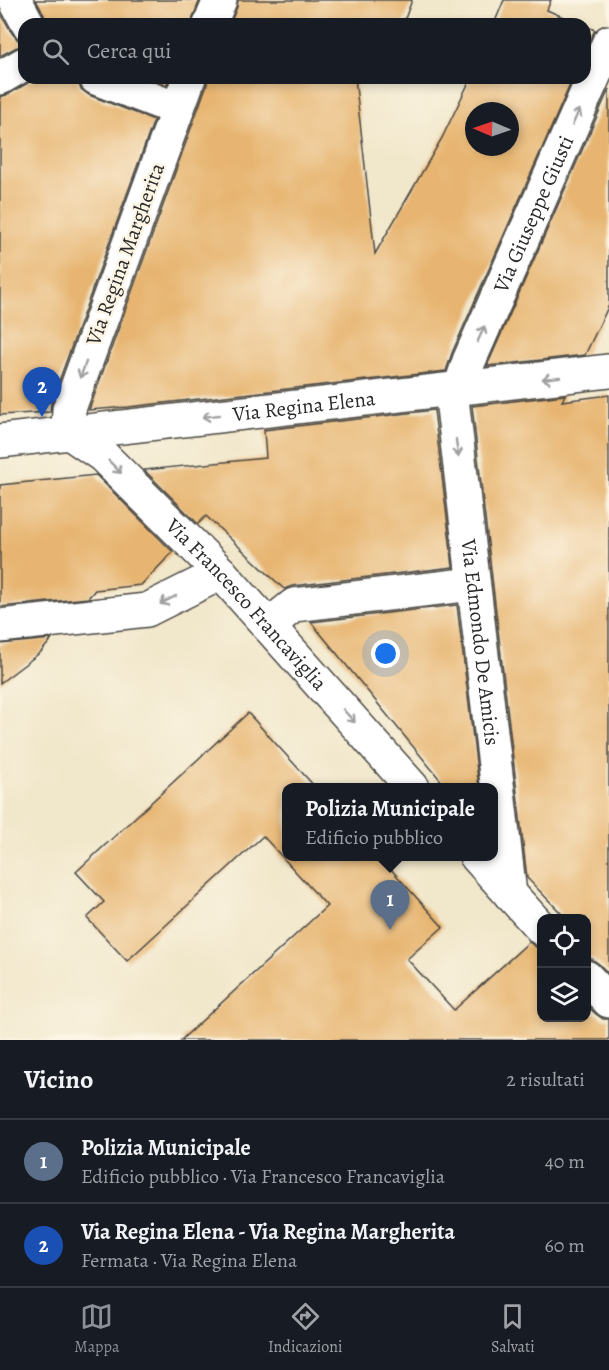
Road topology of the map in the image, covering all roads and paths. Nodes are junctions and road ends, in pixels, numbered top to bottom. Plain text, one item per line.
1 (15, 0) edge
2 (220, 0) edge
3 (25, 18) edge
4 (212, 18) edge
5 (609, 42) edge
6 (18, 68) edge
7 (0, 78) edge
8 (591, 83) edge
9 (112, 84) edge
10 (187, 84) edge
11 (591, 84) edge
12 (177, 109) junction
13 (609, 371) edge
14 (455, 389) junction
15 (68, 432) junction
16 (0, 441) edge
17 (221, 573) junction
18 (473, 584) junction
19 (0, 626) edge
20 (268, 626) junction
21 (409, 783) edge
22 (497, 783) edge
23 (498, 793) edge
24 (480, 861) edge
25 (510, 894) junction
26 (537, 923) edge
27 (591, 982) edge
28 (609, 1001) edge

1 - 3 street
2 - 4 street
8 -> 5 street, Via Giuseppe Giusti
6 - 7 street
9 - 12 street
10 - 12 street, Via Regina Margherita
14 -> 11 street, Via Giuseppe Giusti
12 -> 15 street, Via Regina Margherita
13 -> 14 street, Via Regina Elena
14 -> 15 street, Via Regina Elena
14 -> 18 street, Via Edmondo De Amicis
15 - 16 street, Via Regina Elena
15 -> 17 street, Via Francesco Francaviglia
17 -> 19 street
17 - 20 street, Via Francesco Francaviglia
18 - 20 street
18 - 22 street, Via Edmondo De Amicis
20 -> 21 street, Via Francesco Francaviglia
23 - 25 street, Via Edmondo De Amicis
24 - 25 street
25 - 26 street
27 - 28 street

